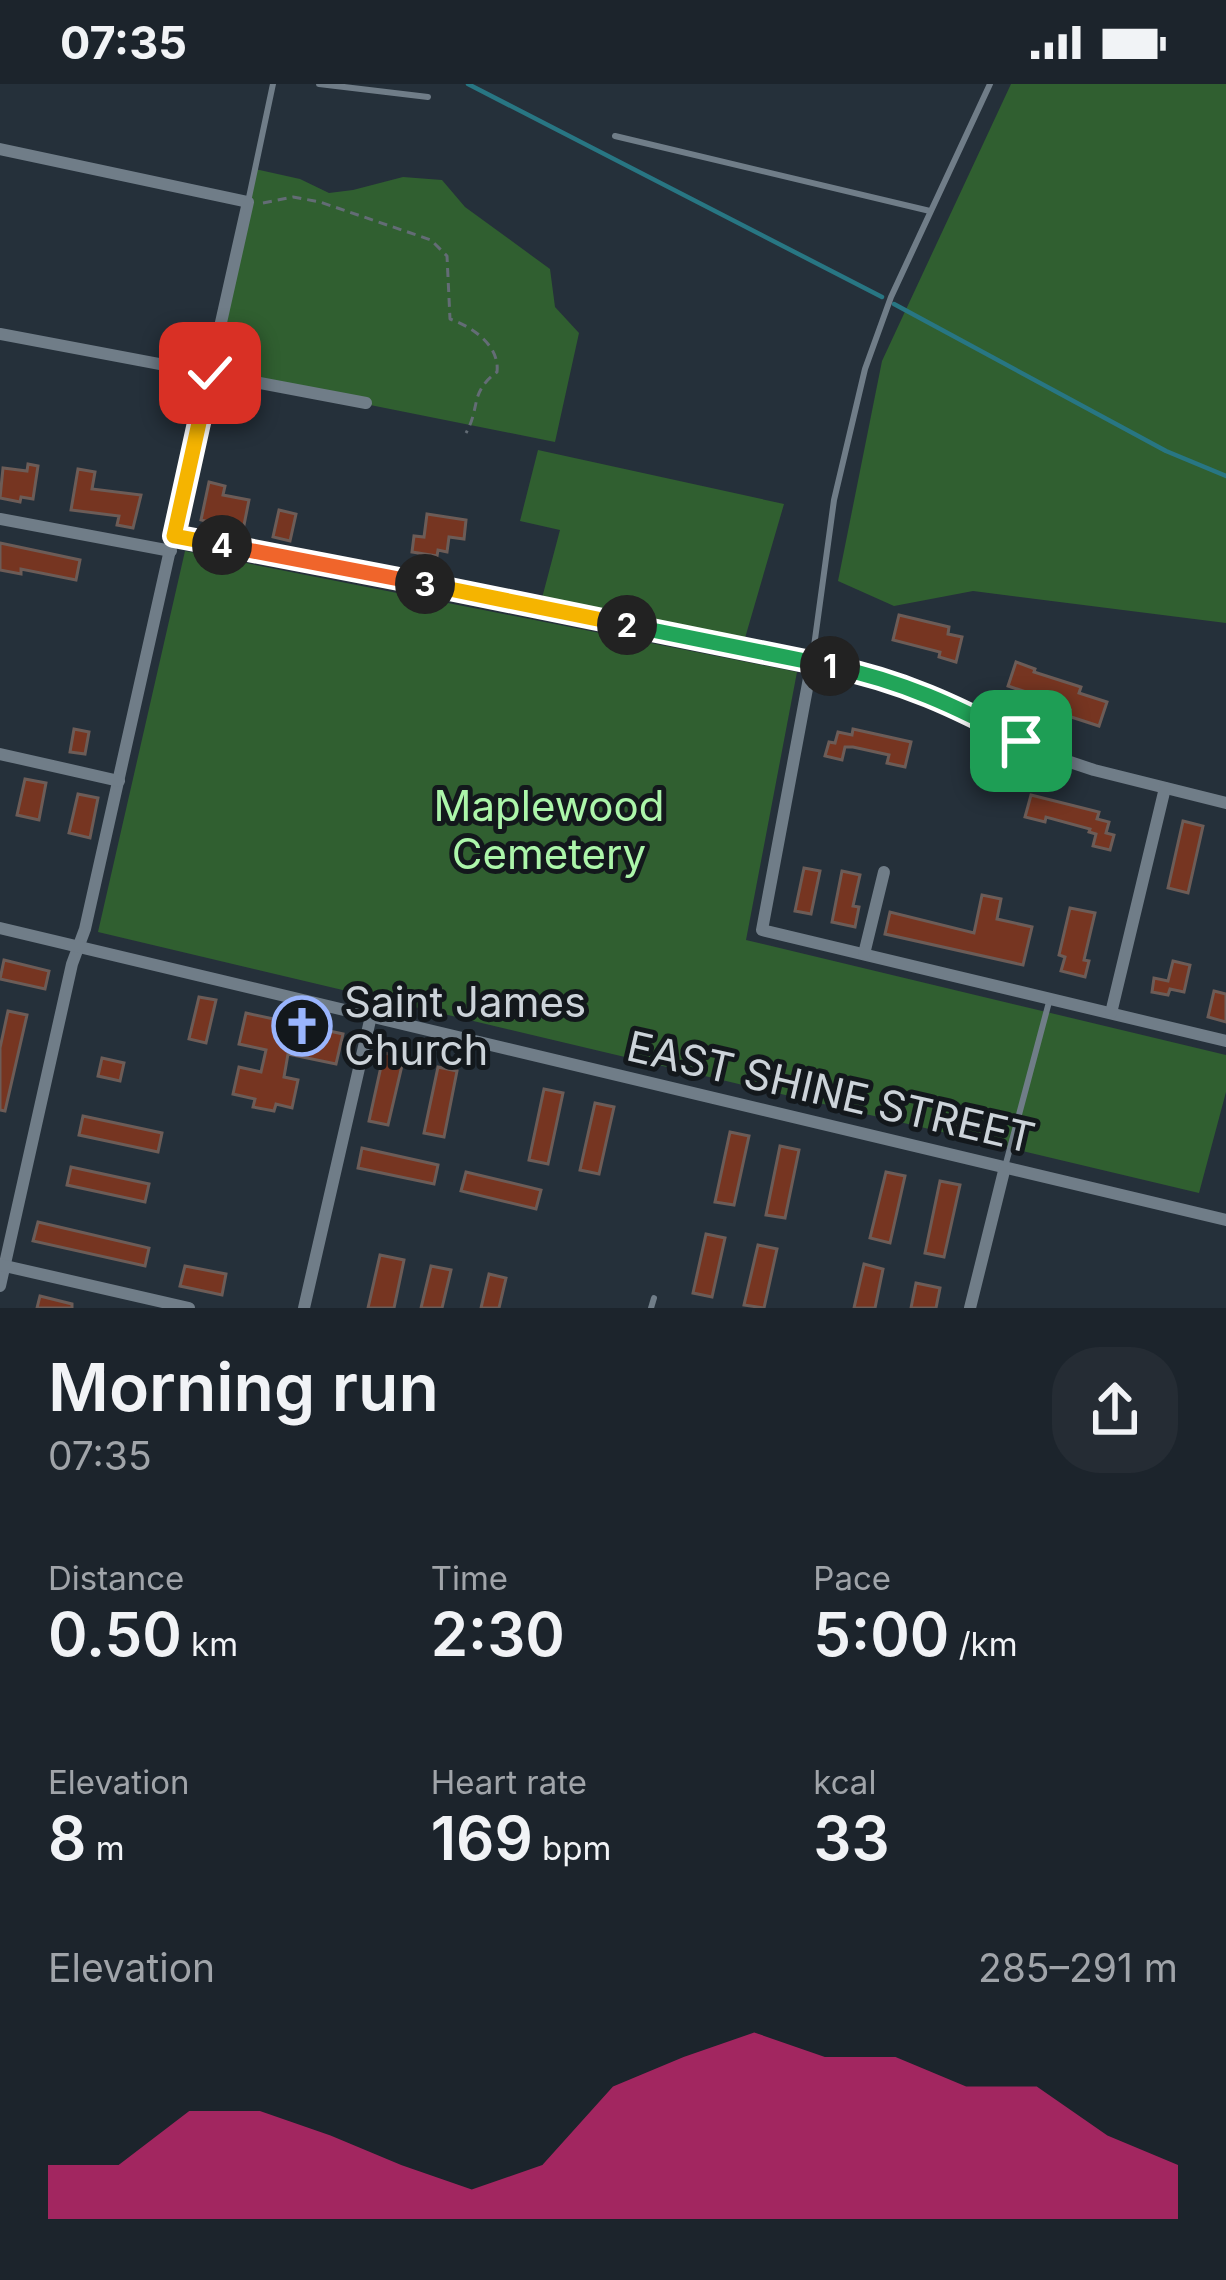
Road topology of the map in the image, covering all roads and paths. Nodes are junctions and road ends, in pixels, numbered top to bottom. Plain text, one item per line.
1 (274, 84) edge
2 (319, 84) edge
3 (990, 84) edge
4 (428, 97) dead end
5 (615, 136) dead end
6 (0, 149) edge
7 (253, 203) junction
8 (930, 211) junction
9 (0, 334) edge
10 (210, 373) junction
11 (366, 403) dead end
12 (466, 433) dead end
13 (0, 519) edge
14 (174, 536) junction
15 (171, 551) junction
16 (812, 662) junction
17 (0, 754) edge
18 (119, 781) junction
19 (1165, 788) junction
20 (1226, 803) edge
21 (884, 872) dead end
22 (0, 928) edge
23 (79, 947) junction
24 (864, 954) junction
25 (1050, 998) junction
26 (1111, 1013) junction
27 (370, 1016) junction
28 (1226, 1041) edge
29 (1005, 1167) junction
30 (1226, 1220) edge
31 (2, 1265) edge
32 (0, 1286) edge
33 (653, 1298) dead end
34 (189, 1308) edge
35 (304, 1308) edge
36 (651, 1308) edge
37 (970, 1308) edge

1 - 7 lane
2 - 4 lane
3 - 8 lane
5 - 8 lane
6 - 7 street
7 - 10 street
7 - 12 path
8 - 16 lane
9 - 10 street
10 - 11 street
10 - 14 street
13 - 15 street
14 - 15 street
14 - 16 street
15 - 18 street
16 - 19 street
16 - 24 street
17 - 18 street
18 - 23 street
19 - 20 street
19 - 26 street
21 - 24 street
22 - 23 street, EAST SHINE STREET
23 - 27 street, EAST SHINE STREET
23 - 31 street
24 - 25 street
25 - 26 street
25 - 29 lane
26 - 28 street
27 - 29 street, EAST SHINE STREET
27 - 35 street
29 - 30 street, EAST SHINE STREET
29 - 37 street
31 - 32 street
31 - 34 street
33 - 36 lane

